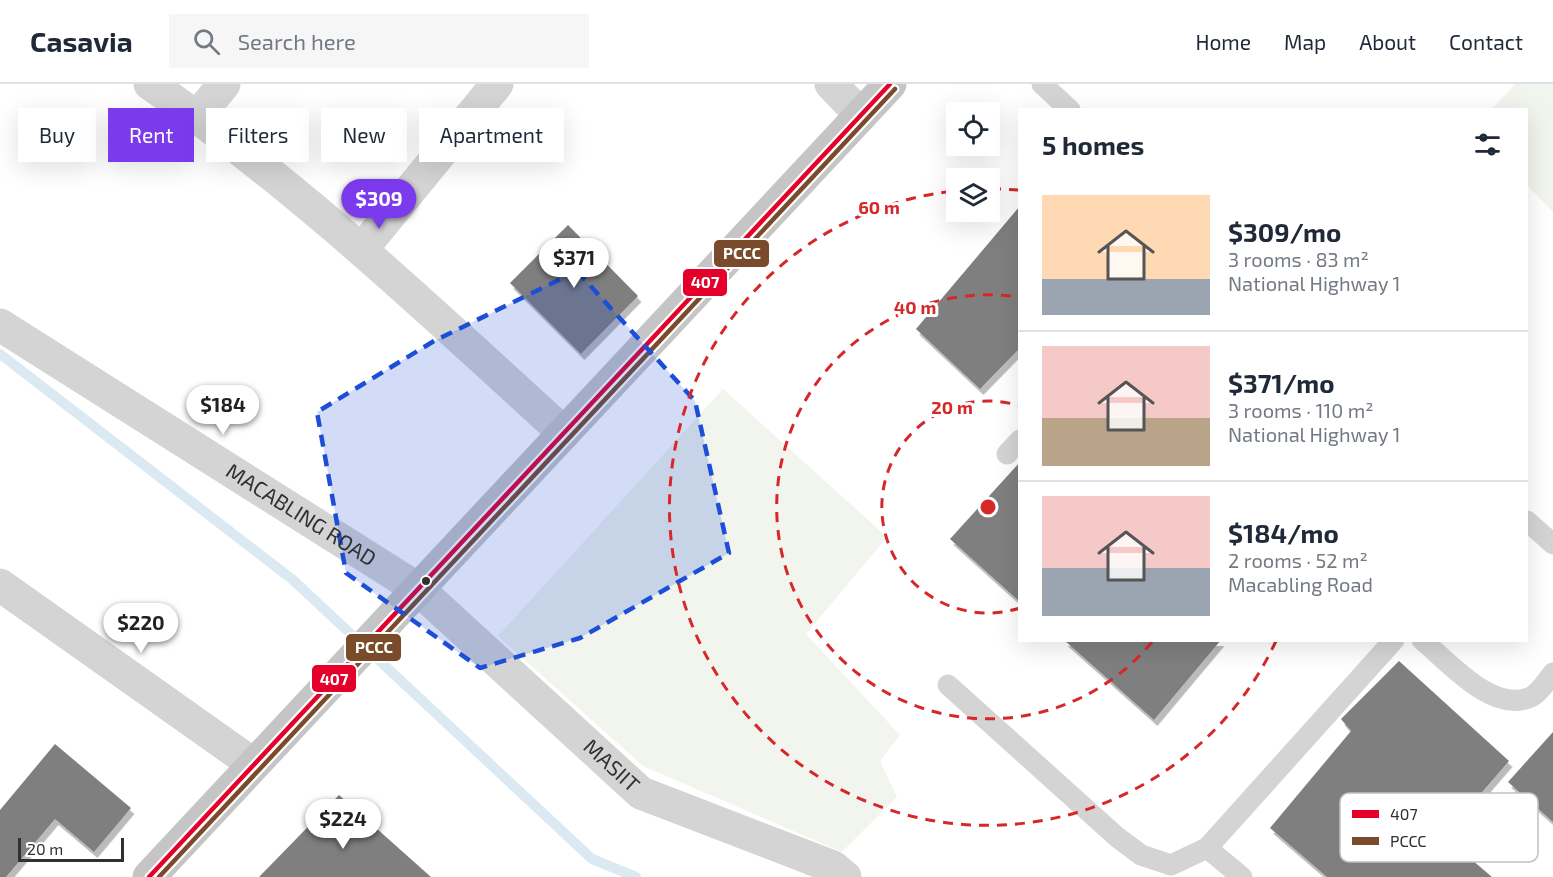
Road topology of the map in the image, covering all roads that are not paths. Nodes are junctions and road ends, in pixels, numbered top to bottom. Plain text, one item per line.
1 (150, 84) edge
2 (224, 84) edge
3 (497, 84) edge
4 (831, 84) edge
5 (890, 84) edge
6 (1042, 84) edge
7 (1068, 108) edge
8 (861, 115) junction
9 (198, 116) junction
10 (362, 249) junction
11 (0, 325) edge
12 (564, 433) junction
13 (1528, 522) edge
14 (1553, 544) edge
15 (0, 585) edge
16 (408, 599) junction
17 (1392, 642) edge
18 (1424, 642) edge
19 (1553, 673) edge
20 (948, 685) dead end
21 (253, 764) junction
22 (1208, 848) junction
23 (149, 877) edge
24 (845, 877) edge
25 (1242, 877) edge

1 - 9 street
2 - 9 street
3 - 10 street
4 - 8 street
5 - 8 highway
6 - 7 lane
8 - 12 highway
9 - 10 street
10 - 12 street
11 - 16 street, MACABLING ROAD
12 - 16 highway
13 - 14 lane
15 - 21 street
16 - 21 highway
16 - 24 street, MASIIT
17 - 22 lane
18 - 19 lane
20 - 22 lane
21 - 23 highway
22 - 25 lane

